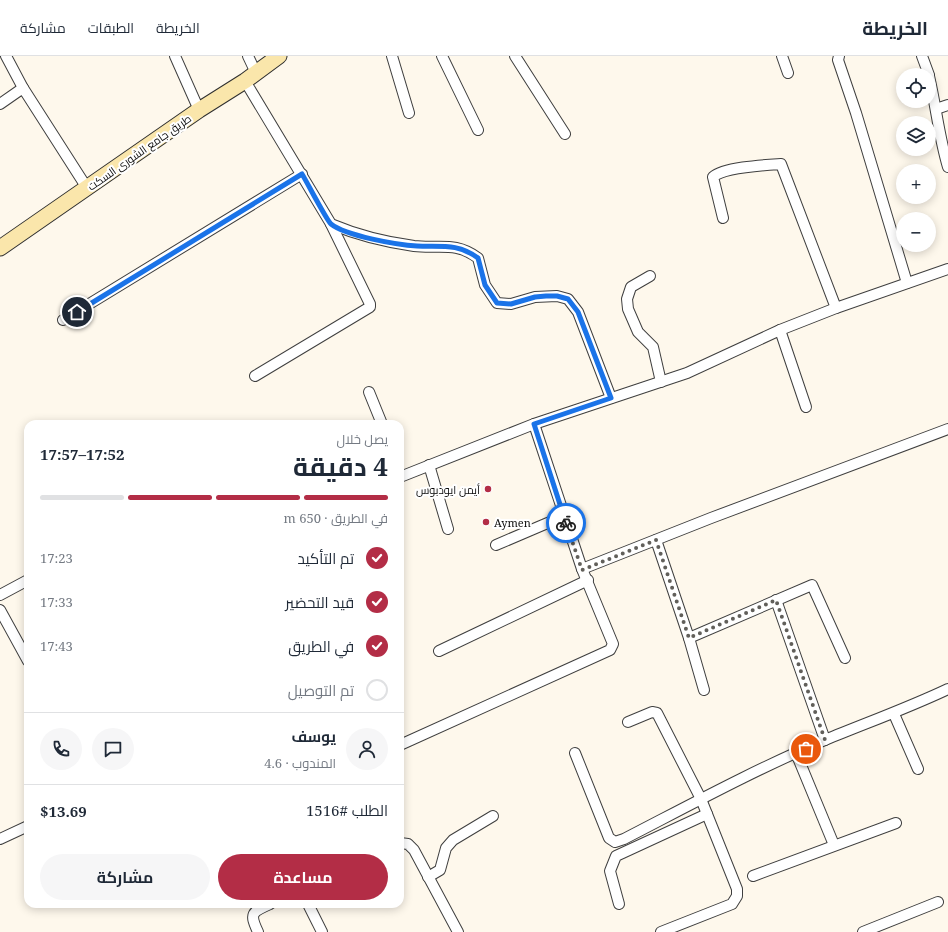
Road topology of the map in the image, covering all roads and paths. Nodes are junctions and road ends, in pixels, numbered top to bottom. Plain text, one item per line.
1 (6, 56) edge
2 (175, 56) edge
3 (248, 56) edge
4 (279, 56) edge
5 (392, 56) edge
6 (442, 56) edge
7 (516, 56) edge
8 (782, 56) edge
9 (839, 56) edge
10 (922, 56) edge
11 (926, 68) edge
12 (788, 73) dead end
13 (250, 77) junction
14 (23, 88) junction
15 (0, 104) edge
16 (948, 105) edge
17 (936, 109) joint
18 (199, 110) junction
19 (409, 113) dead end
20 (478, 130) dead end
21 (565, 134) dead end
22 (948, 167) edge
23 (302, 174) junction
24 (87, 188) junction
25 (723, 218) dead end
26 (331, 224) junction
27 (0, 248) edge
28 (948, 269) edge
29 (650, 276) dead end
30 (907, 283) junction
31 (836, 308) junction
32 (63, 320) dead end
33 (780, 330) junction
34 (255, 376) dead end
35 (661, 382) junction
36 (368, 392) dead end
37 (611, 398) junction
38 (806, 407) dead end
39 (380, 420) edge
40 (534, 424) junction
41 (948, 429) edge
42 (428, 466) junction
43 (404, 472) edge
44 (564, 516) junction
45 (448, 529) dead end
46 (656, 540) junction
47 (496, 544) dead end
48 (582, 570) junction
49 (588, 580) junction
50 (24, 582) edge
51 (0, 595) edge
52 (776, 600) junction
53 (0, 610) edge
54 (689, 638) junction
55 (439, 651) dead end
56 (24, 654) edge
57 (845, 658) dead end
58 (948, 689) edge
59 (704, 690) dead end
60 (894, 714) junction
61 (628, 722) dead end
62 (825, 740) junction
63 (404, 743) edge
64 (575, 753) dead end
65 (796, 753) junction
66 (918, 769) dead end
67 (701, 799) junction
68 (707, 814) junction
69 (493, 816) dead end
70 (896, 823) dead end
71 (24, 828) edge
72 (0, 839) edge
73 (404, 844) edge
74 (834, 845) junction
75 (753, 876) dead end
76 (428, 877) junction
77 (938, 902) dead end
78 (619, 904) dead end
79 (261, 908) edge
80 (310, 908) edge
81 (258, 932) edge
82 (322, 932) edge
83 (458, 932) edge
84 (661, 932) edge
85 (863, 932) edge

1 - 14 street
2 - 18 street
3 - 13 street
4 - 13 main road, طريق جامع الشورى السكت
5 - 19 street
6 - 20 street
7 - 21 street
8 - 12 street
9 - 30 street
10 - 11 street
13 - 18 main road, طريق جامع الشورى السكت
13 - 23 street
14 - 15 street
14 - 24 street
16 - 17 street
17 - 22 street
18 - 24 main road, طريق جامع الشورى السكت
23 - 26 street
23 - 32 street
24 - 27 main road, طريق جامع الشورى السكت
25 - 31 street
26 - 34 street
26 - 37 street
28 - 30 street
29 - 35 street
30 - 31 street
31 - 33 street
33 - 35 street
33 - 38 street
35 - 37 street
36 - 39 street
37 - 40 street
40 - 42 street
40 - 44 street
41 - 46 street
42 - 43 street
42 - 45 street
44 - 47 street
44 - 48 street
46 - 48 street
46 - 54 street
48 - 49 street
49 - 55 street
49 - 63 street
50 - 51 street
52 - 54 street
52 - 57 street
52 - 62 street
53 - 56 street
54 - 59 street
58 - 60 street
60 - 62 street
60 - 66 street
61 - 67 street
62 - 65 street
64 - 67 street
65 - 67 street
65 - 74 street
67 - 68 street
68 - 78 street
68 - 84 street
69 - 76 street
70 - 74 street
71 - 72 street
73 - 76 street
74 - 75 street
76 - 83 street
77 - 85 street
79 - 81 street
80 - 82 street

